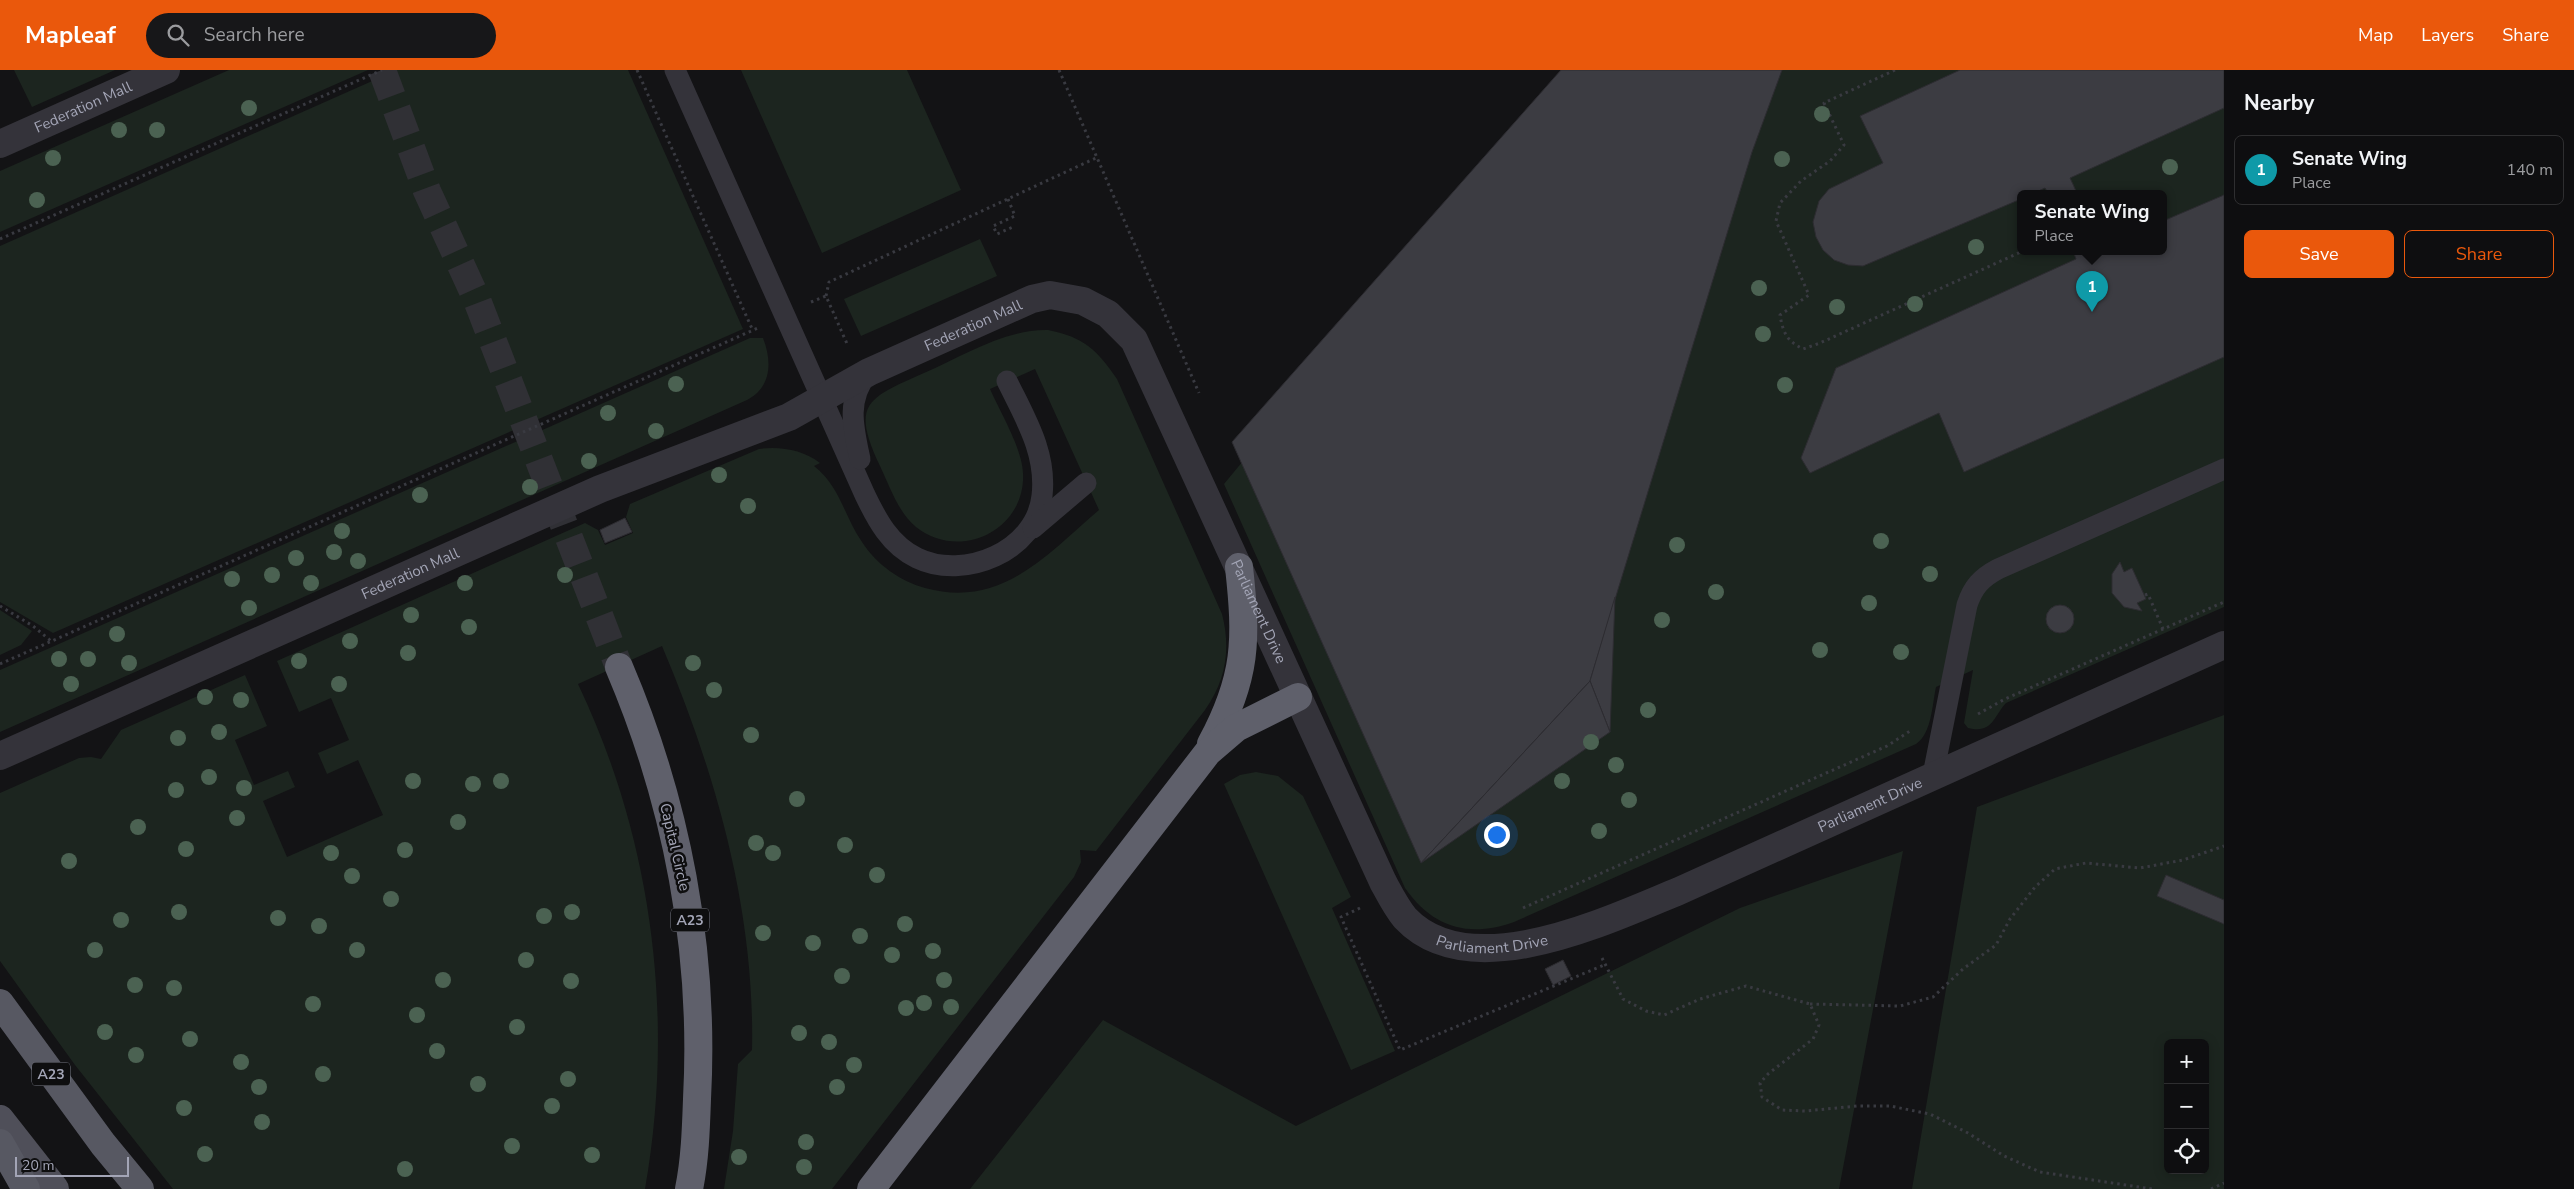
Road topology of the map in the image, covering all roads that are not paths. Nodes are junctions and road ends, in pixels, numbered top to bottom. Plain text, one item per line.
1 (166, 70) edge
2 (675, 70) edge
3 (0, 144) edge
4 (1088, 303) joint
5 (865, 373) junction
6 (1007, 381) dead end
7 (823, 398) junction
8 (2224, 469) edge
9 (1086, 483) dead end
10 (1023, 537) junction
11 (891, 538) junction
12 (1239, 567) junction
13 (2224, 645) edge
14 (619, 666) tunnel mouth
15 (1298, 697) junction
16 (0, 756) edge
17 (1198, 764) junction
18 (1933, 774) junction
19 (0, 1003) edge
20 (0, 1119) edge
21 (0, 1143) edge
22 (689, 1186) edge
23 (26, 1189) edge
24 (55, 1189) edge
25 (140, 1189) edge
26 (871, 1189) edge

1 - 3 street, Federation Mall
2 - 7 lane
4 - 5 street, Federation Mall
4 - 12 street, Parliament Drive
5 - 7 street, Federation Mall
5 - 11 lane
6 - 10 lane
7 - 11 lane
7 - 16 street, Federation Mall
8 - 18 lane
9 - 10 lane
10 - 11 lane
12 - 15 street, Parliament Drive
12 - 17 highway
13 - 18 street, Parliament Drive
14 - 22 highway, Capital Circle / A23
15 - 17 highway
15 - 18 street, Parliament Drive
17 - 26 highway
19 - 25 highway, A23
20 - 24 main road
21 - 23 highway

